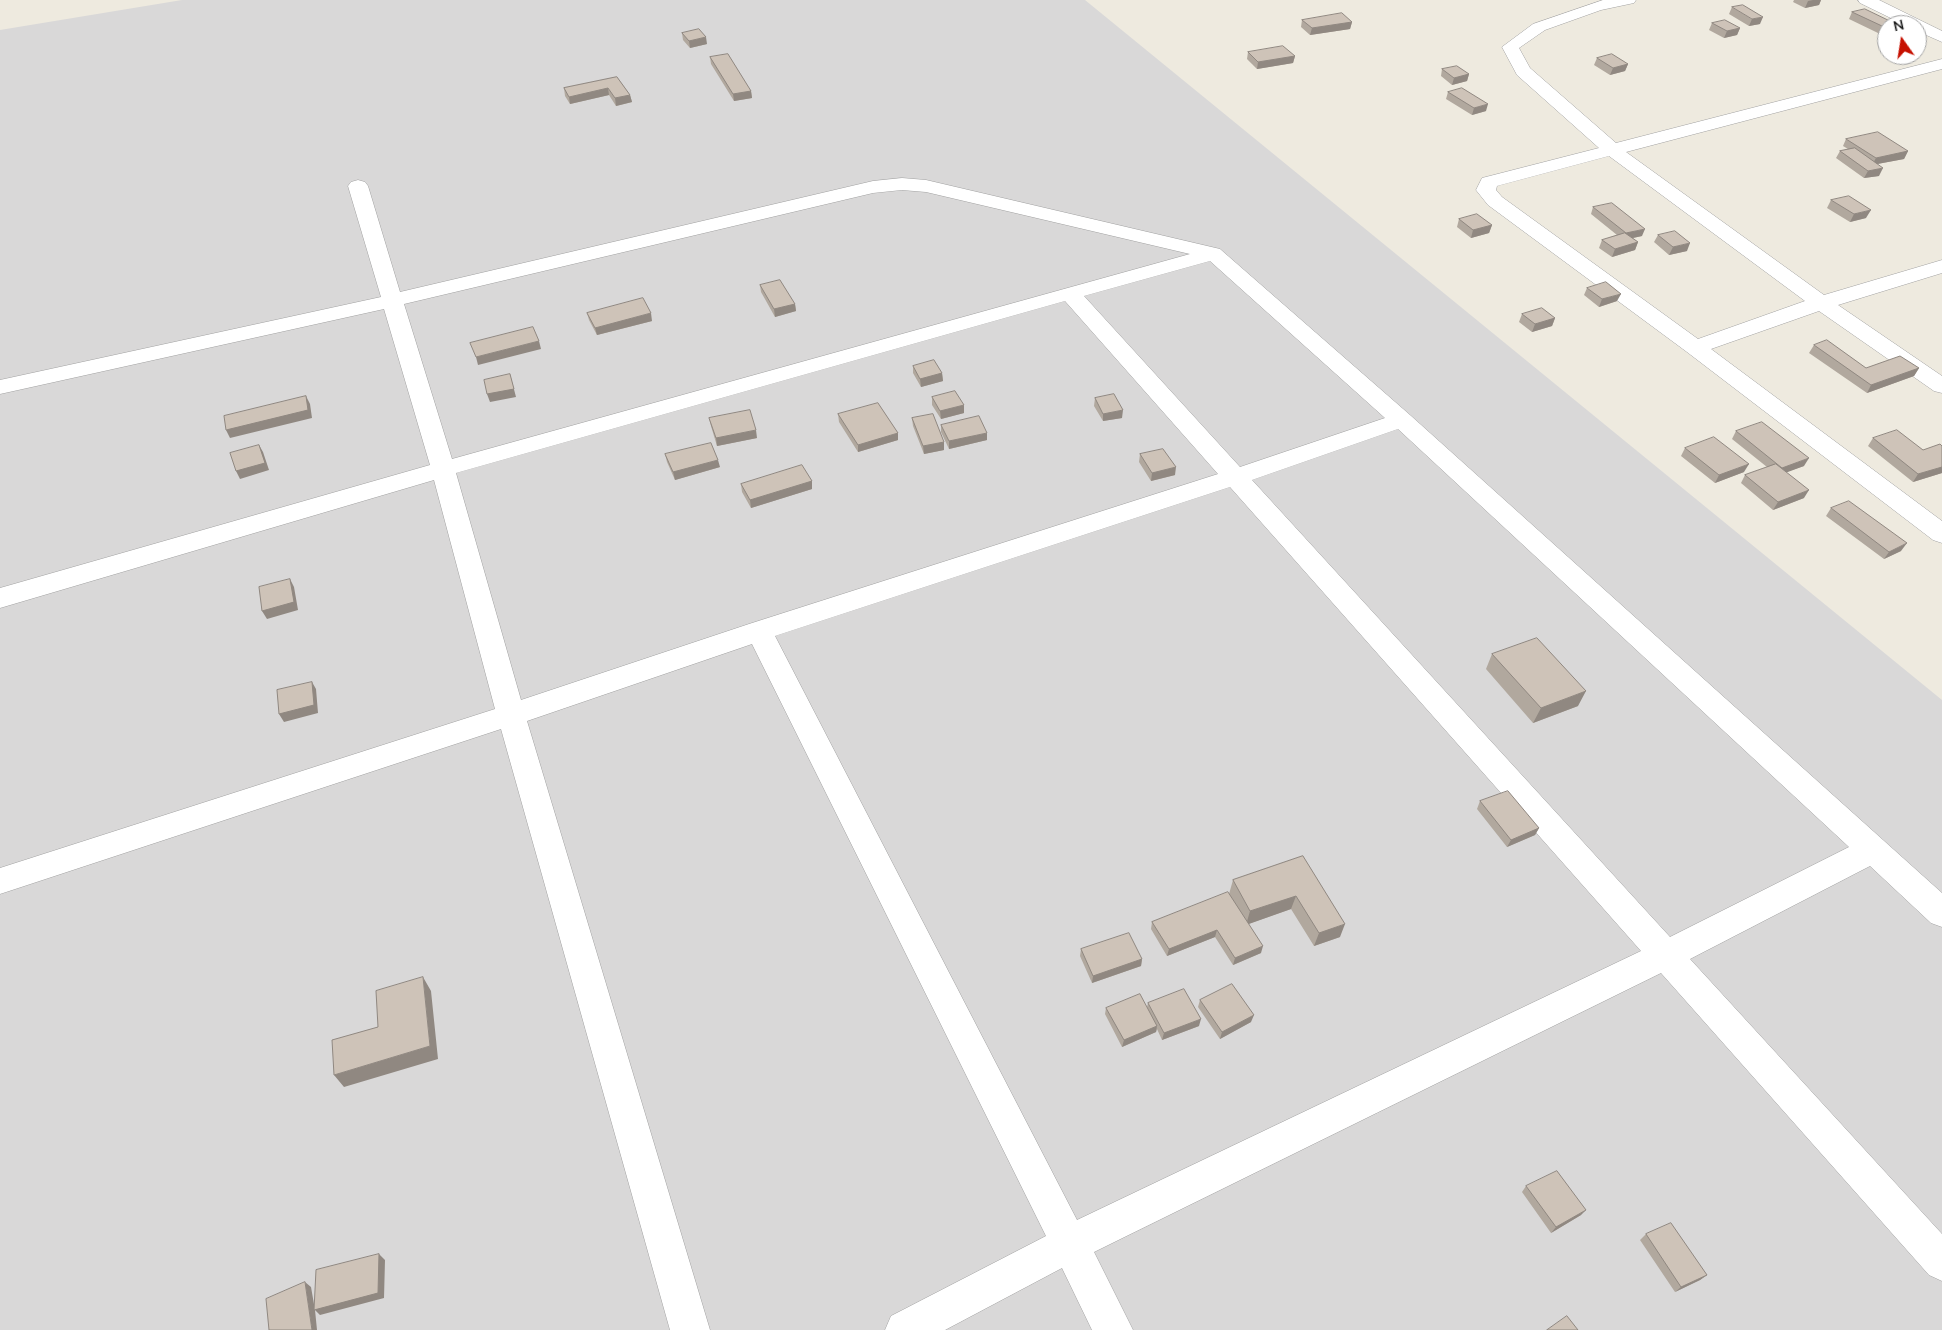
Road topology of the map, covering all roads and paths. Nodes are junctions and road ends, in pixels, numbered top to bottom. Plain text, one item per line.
1 (1628, 0) edge
2 (1866, 0) edge
3 (1942, 37) edge
4 (1942, 64) edge
5 (1612, 150) junction
6 (358, 186) dead end
7 (1213, 253) junction
8 (1942, 266) edge
9 (1070, 294) junction
10 (391, 301) junction
11 (1821, 303) junction
12 (1695, 347) junction
13 (1942, 386) edge
14 (0, 387) edge
15 (1402, 420) junction
16 (443, 469) junction
17 (1235, 477) junction
18 (1942, 534) edge
19 (0, 598) edge
20 (759, 630) junction
21 (511, 715) junction
22 (1873, 850) junction
23 (0, 881) edge
24 (1942, 913) edge
25 (1666, 955) junction
26 (1069, 1244) junction
27 (1942, 1262) edge
28 (690, 1330) edge
29 (905, 1330) edge
30 (1113, 1330) edge

1 - 5 street
2 - 3 street
4 - 5 street
5 - 11 street
5 - 12 street
6 - 10 street
7 - 9 street
7 - 10 street
7 - 15 street
8 - 11 street
9 - 16 street
9 - 17 street
10 - 14 street
10 - 16 street
11 - 12 street
11 - 13 street
12 - 18 street
15 - 17 street
15 - 22 street
16 - 19 street
16 - 21 street
17 - 20 street
17 - 25 street
20 - 21 street
20 - 26 street
21 - 23 street
21 - 28 street
22 - 24 street
22 - 25 street
25 - 26 street
25 - 27 street
26 - 29 street
26 - 30 street

